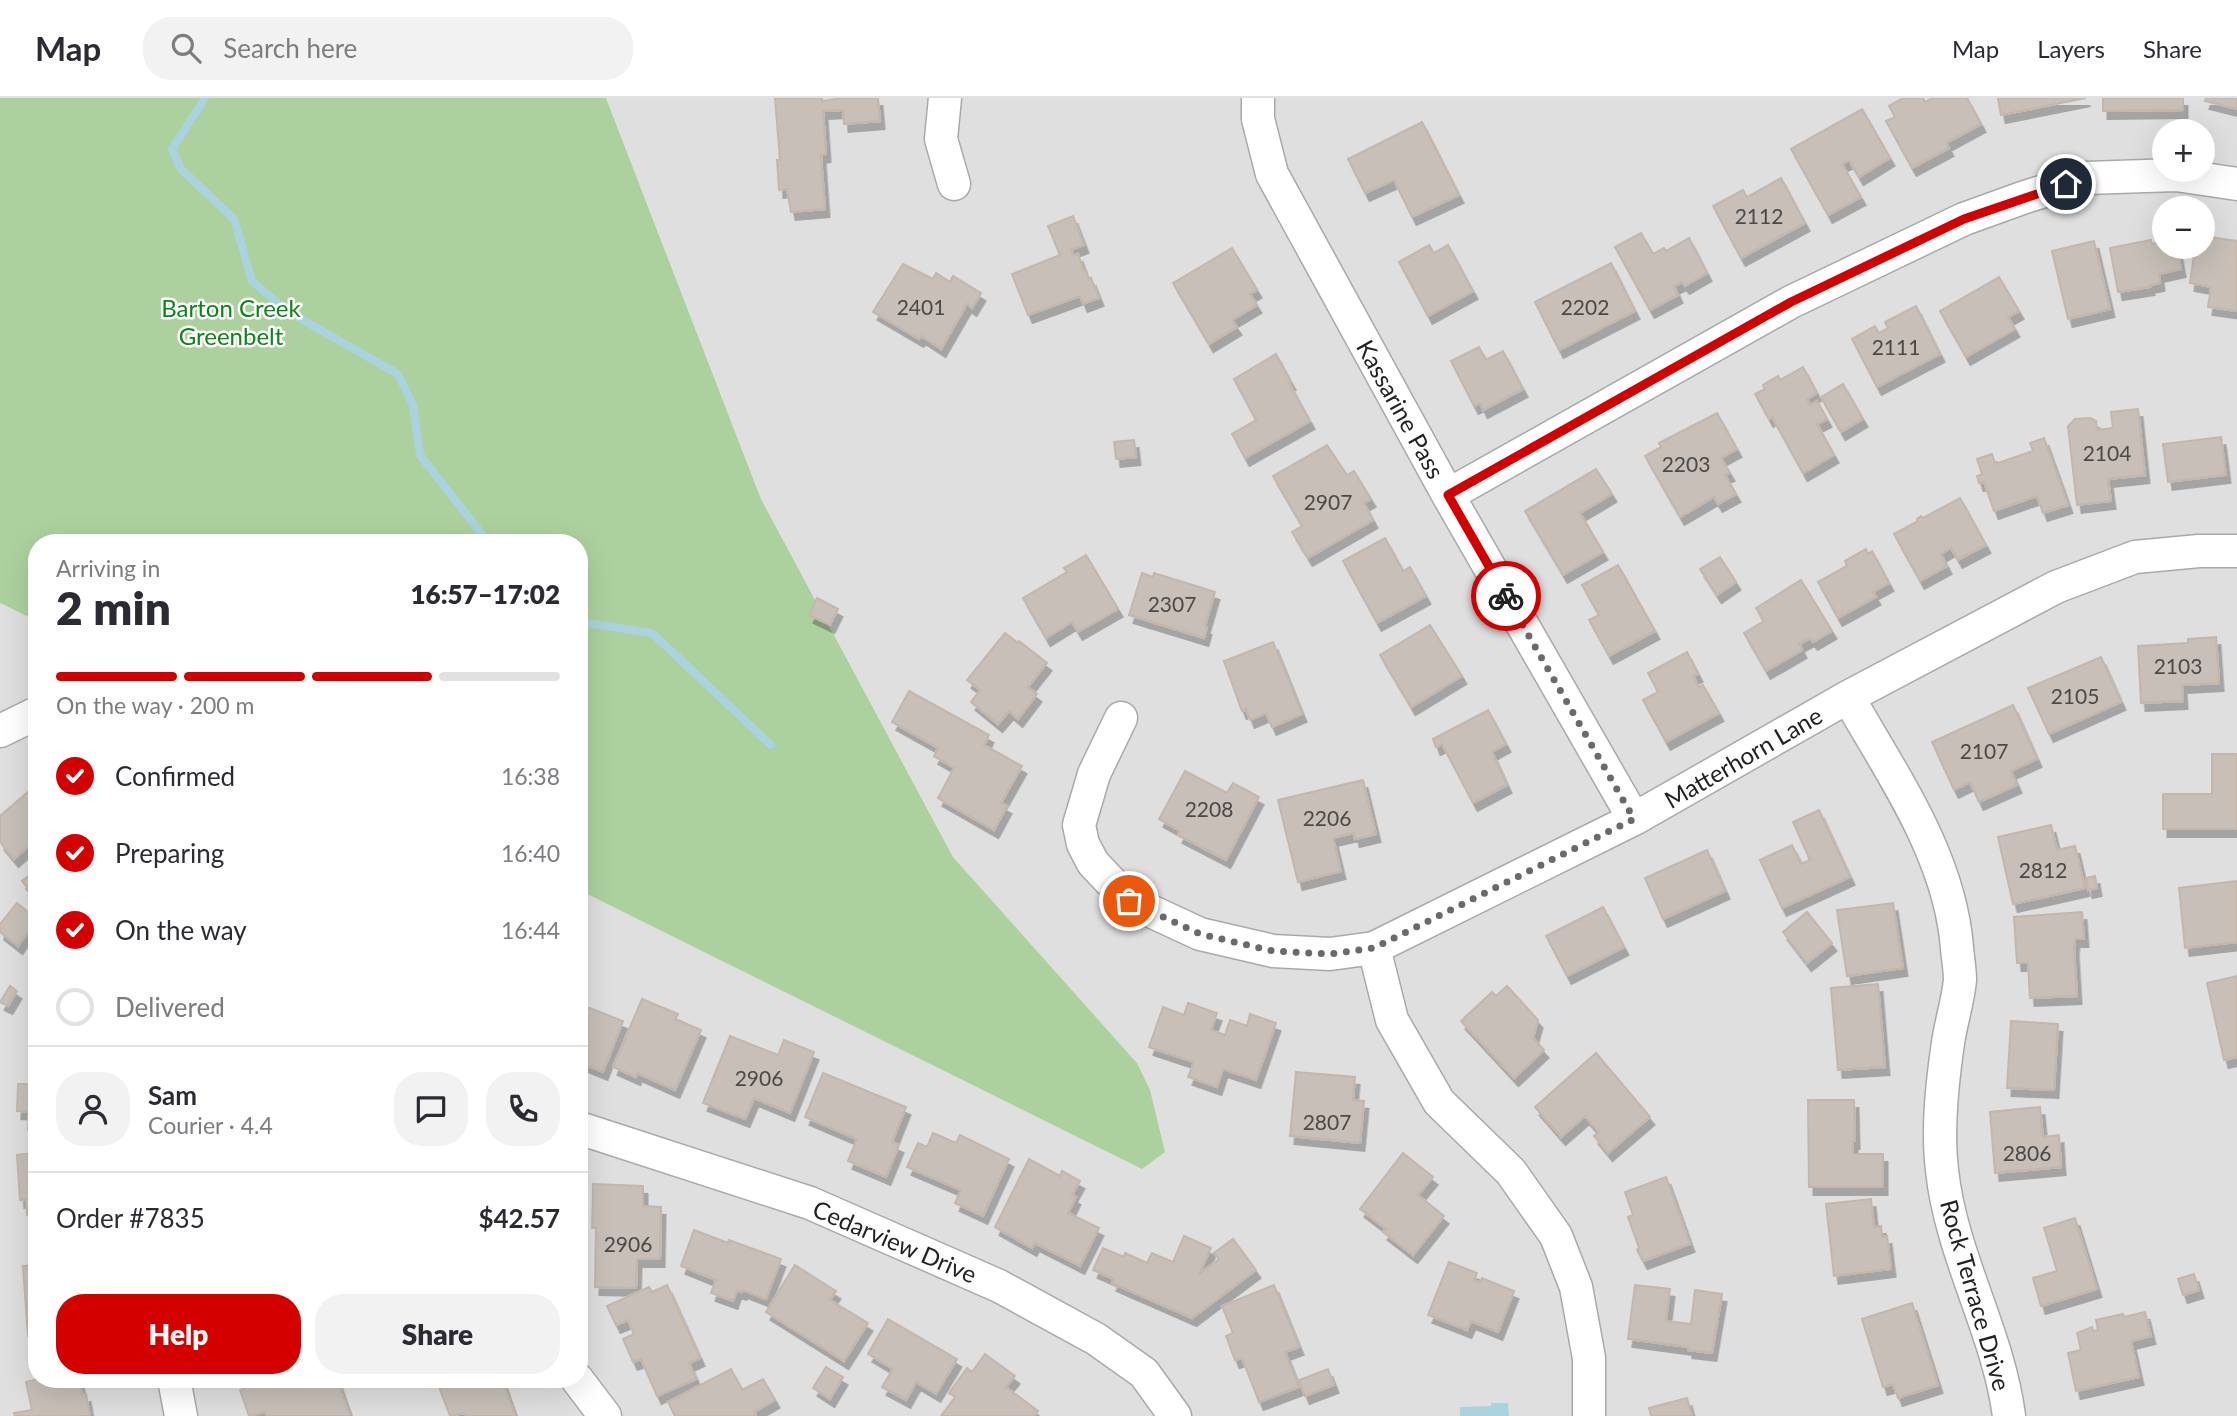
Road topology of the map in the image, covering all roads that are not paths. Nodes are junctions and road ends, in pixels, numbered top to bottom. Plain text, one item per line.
1 (945, 98) edge
2 (1258, 98) edge
3 (954, 184) dead end
4 (2237, 184) edge
5 (1448, 495) junction
6 (2237, 551) edge
7 (1848, 697) junction
8 (28, 717) edge
9 (1121, 718) dead end
10 (0, 731) edge
11 (1634, 819) junction
12 (1374, 948) junction
13 (588, 1131) edge
14 (176, 1388) edge
15 (584, 1388) edge
16 (181, 1416) edge
17 (605, 1416) edge
18 (1175, 1416) edge
19 (1588, 1416) edge
20 (2009, 1416) edge

1 - 3 street
2 - 5 street, Kassarine Pass
4 - 5 street
5 - 11 street, Kassarine Pass
6 - 7 street, Matterhorn Lane
7 - 11 street, Matterhorn Lane
7 - 20 street, Rock Terrace Drive
8 - 10 street
9 - 12 street, Matterhorn Lane
11 - 12 street, Matterhorn Lane
12 - 19 street
13 - 18 street, Cedarview Drive
14 - 16 street
15 - 17 street

